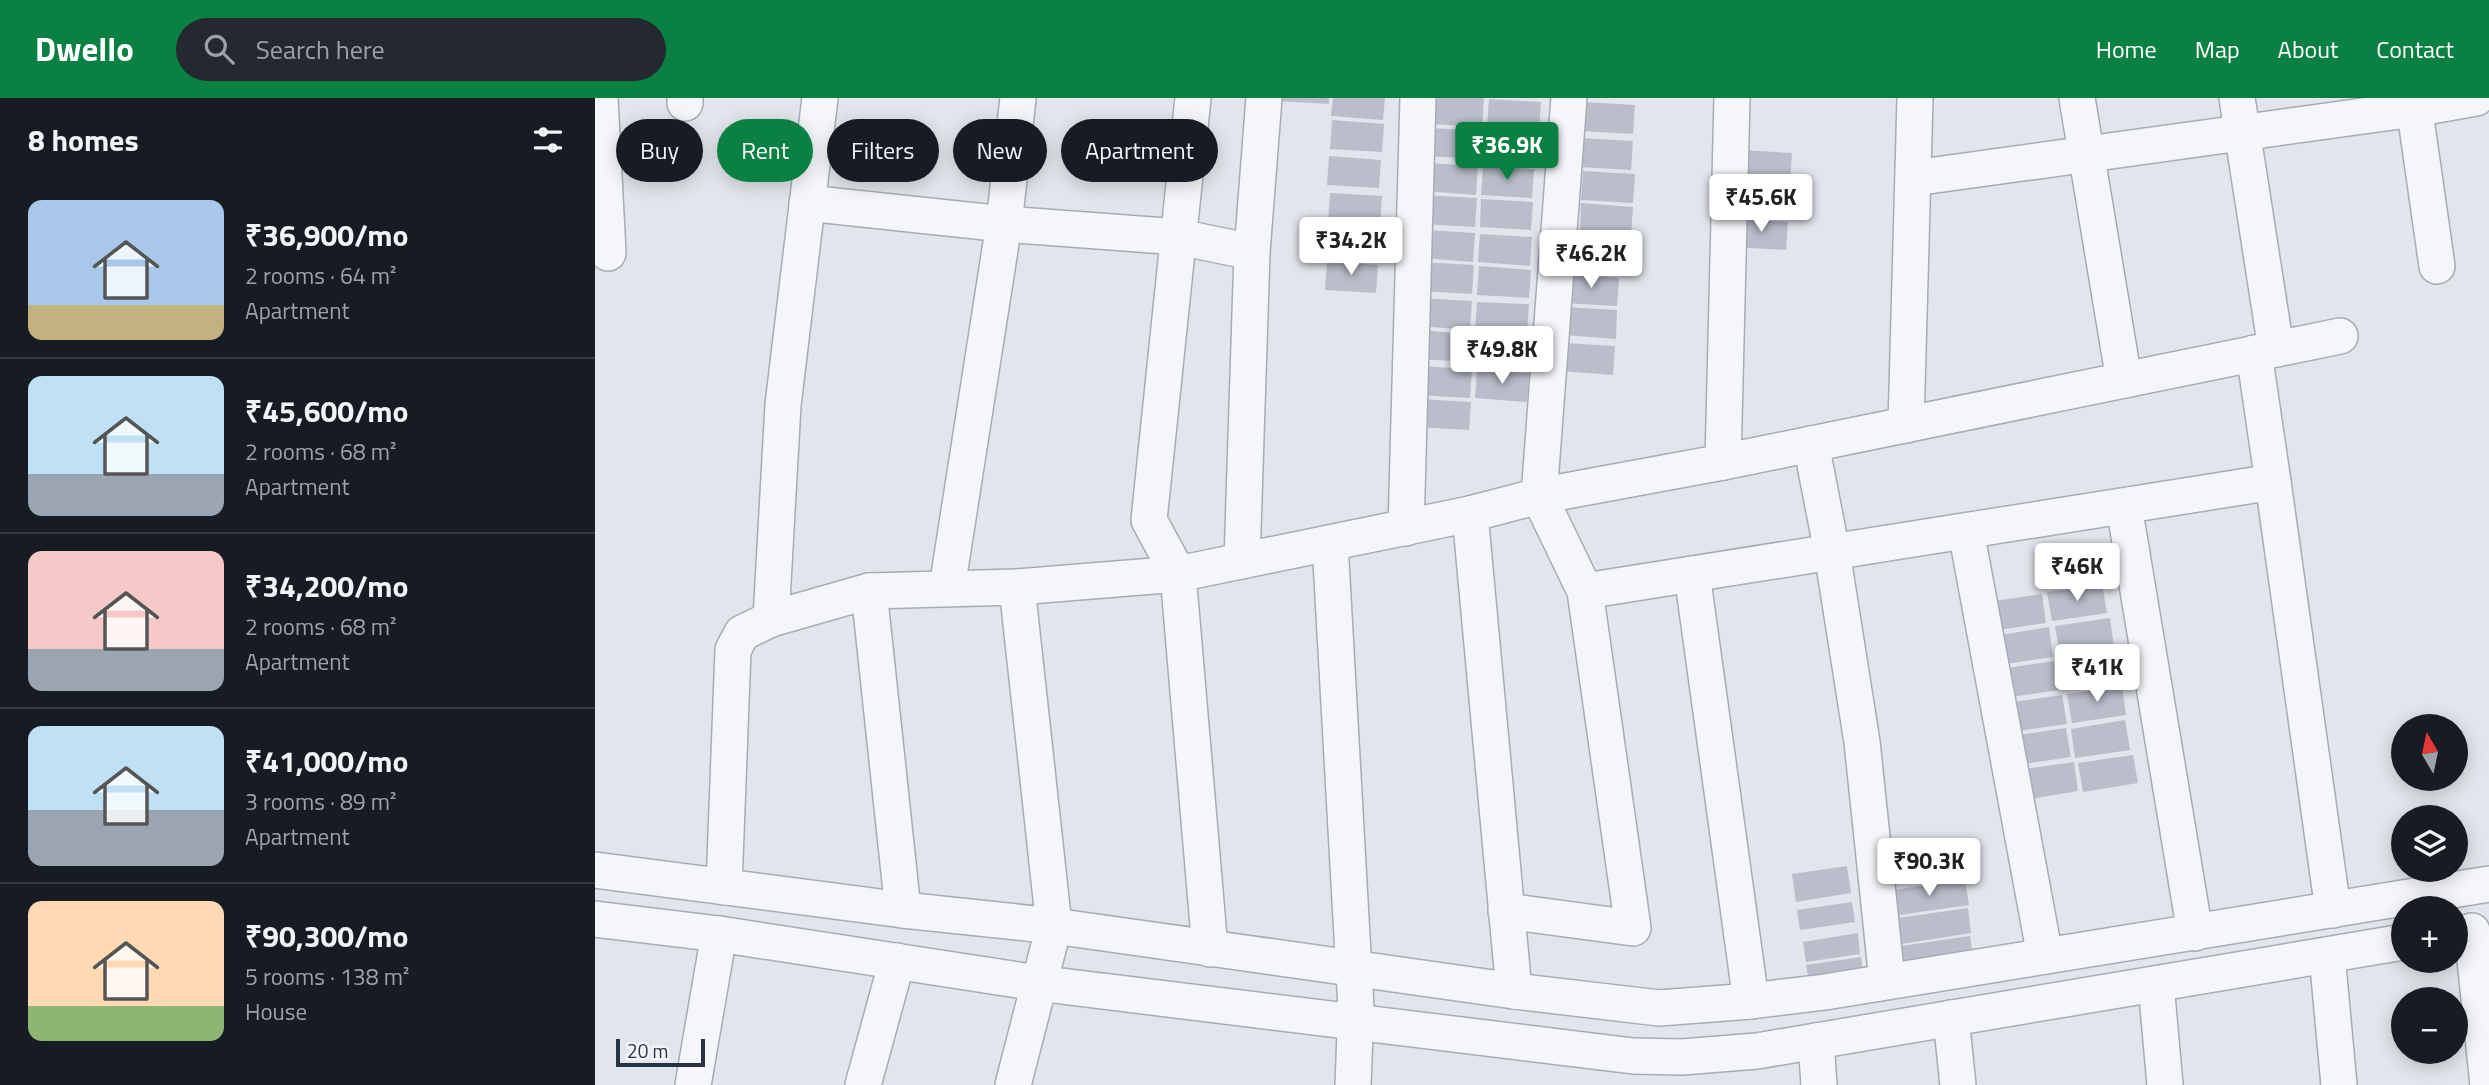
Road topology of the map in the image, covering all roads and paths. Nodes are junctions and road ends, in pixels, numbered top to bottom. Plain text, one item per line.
1 (600, 98) edge
2 (820, 98) edge
3 (1019, 98) edge
4 (1193, 98) edge
5 (1264, 98) edge
6 (1418, 98) edge
7 (1569, 98) edge
8 (1732, 98) edge
9 (1915, 98) edge
10 (2077, 98) edge
11 (2237, 98) edge
12 (2476, 98) edge
13 (2413, 104) edge
14 (2242, 133) junction
15 (2086, 155) junction
16 (1914, 178) junction
17 (807, 203) junction
18 (1004, 224) junction
19 (1179, 237) junction
20 (1252, 252) junction
21 (608, 253) dead end
22 (2437, 266) dead end
23 (2340, 335) dead end
24 (2265, 351) junction
25 (2124, 380) junction
26 (1906, 425) junction
27 (1811, 444) junction
28 (1723, 462) junction
29 (2273, 482) junction
30 (1539, 496) junction
31 (2124, 506) junction
32 (1470, 514) junction
33 (1406, 528) junction
34 (1966, 531) junction
35 (1330, 543) junction
36 (1832, 552) junction
37 (1242, 561) junction
38 (1178, 574) junction
39 (1692, 574) junction
40 (1017, 587) junction
41 (947, 588) junction
42 (869, 591) junction
43 (1585, 591) junction
44 (771, 619) junction
45 (595, 870) edge
46 (2489, 884) edge
47 (724, 887) junction
48 (903, 910) junction
49 (2333, 910) junction
50 (1506, 912) junction
51 (595, 919) edge
52 (2472, 931) edge
53 (2195, 933) junction
54 (719, 934) junction
55 (2391, 944) edge
56 (2233, 948) junction
57 (1210, 949) junction
58 (1046, 954) junction
59 (2327, 955) junction
60 (2045, 956) junction
61 (897, 961) junction
62 (1887, 980) junction
63 (2156, 984) junction
64 (1514, 991) junction
65 (1355, 996) junction
66 (1751, 1001) junction
67 (1951, 1018) junction
68 (1826, 1019) junction
69 (694, 1085) edge
70 (863, 1085) edge
71 (1013, 1085) edge
72 (1353, 1085) edge
73 (1819, 1085) edge
74 (1958, 1085) edge
75 (2165, 1085) edge
76 (2339, 1085) edge
77 (2488, 1085) edge

1 - 21 street
2 - 17 street
3 - 18 street
4 - 19 street
5 - 20 street
6 - 33 street
7 - 30 street
8 - 28 street
9 - 16 street
10 - 15 street
11 - 14 street
12 - 13 street
13 - 14 street
13 - 22 street
14 - 15 street
14 - 24 street
15 - 16 street
15 - 25 street
16 - 26 street
17 - 18 street
17 - 44 street
18 - 19 street
18 - 41 street
19 - 20 street
19 - 38 street
20 - 37 street
23 - 24 street
24 - 25 street
24 - 29 street
25 - 26 street
26 - 27 street
27 - 28 street
27 - 36 street
28 - 30 street
29 - 31 street
29 - 49 street
30 - 32 street
30 - 43 street
31 - 34 street
31 - 53 street
32 - 33 street
32 - 50 street
33 - 35 street
34 - 36 street
34 - 60 street
35 - 37 street
35 - 65 street
36 - 39 street
36 - 62 street
37 - 38 street
38 - 40 street
38 - 57 street
39 - 43 street
39 - 66 street
40 - 41 street
40 - 58 street
41 - 42 street
42 - 44 street
42 - 48 street
43 - 50 street
44 - 47 street
45 - 47 street
46 - 49 street
47 - 48 street
48 - 58 street
49 - 56 street
50 - 64 street
51 - 54 street
52 - 77 street
53 - 56 street
53 - 60 street
54 - 61 street
54 - 69 street
55 - 59 street
56 - 59 street
56 - 63 street
57 - 58 street
57 - 65 street
58 - 61 street
58 - 65 street
58 - 71 street
59 - 76 street
60 - 62 street
61 - 70 street
62 - 68 street
63 - 67 street
63 - 75 street
64 - 65 street
64 - 66 street
65 - 68 street
65 - 72 street
66 - 68 street
67 - 68 street
67 - 74 street
68 - 73 street

